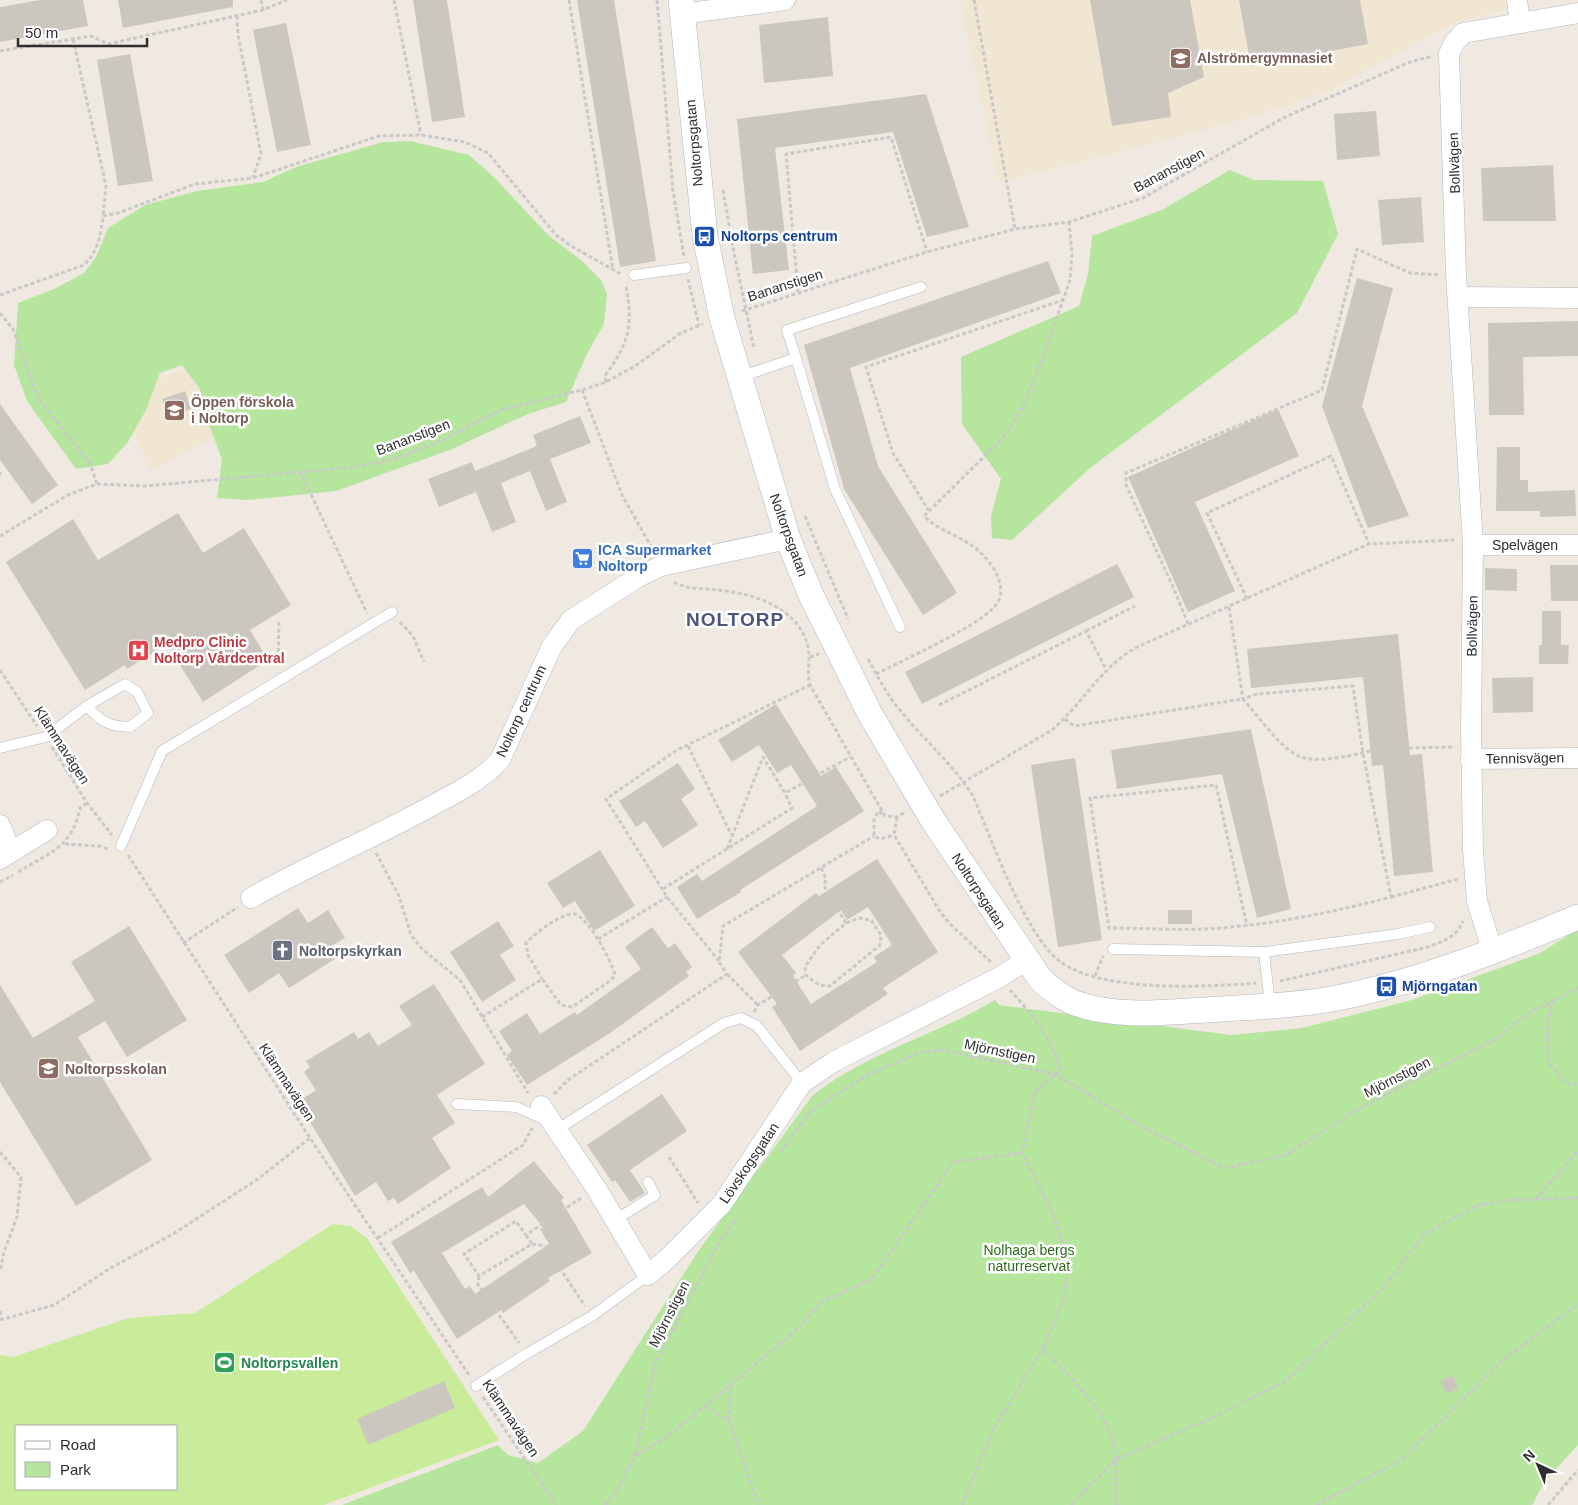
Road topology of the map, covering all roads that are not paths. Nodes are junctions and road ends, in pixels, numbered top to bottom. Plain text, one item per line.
1 (785, 0) edge
2 (1518, 0) edge
3 (681, 7) edge
4 (1578, 14) edge
5 (1520, 23) junction
6 (686, 268) road end
7 (629, 275) road end
8 (921, 287) dead end
9 (1458, 297) junction
10 (1578, 298) edge
11 (796, 358) junction
12 (749, 374) junction
13 (788, 539) junction
14 (1462, 545) junction
15 (1578, 545) edge
16 (392, 612) road end
17 (900, 627) dead end
18 (87, 706) junction
19 (0, 748) edge
20 (1466, 753) junction
21 (1578, 758) edge
22 (0, 825) edge
23 (47, 830) dead end
24 (119, 851) road end
25 (6, 856) edge
26 (251, 898) road end
27 (1578, 917) edge
28 (1430, 928) dead end
29 (1113, 949) dead end
30 (1264, 952) junction
31 (1493, 952) junction
32 (1026, 961) junction
33 (1269, 993) junction
34 (802, 1083) junction
35 (457, 1104) dead end
36 (547, 1118) junction
37 (648, 1182) dead end
38 (615, 1220) junction
39 (648, 1274) junction
40 (476, 1386) road end

1 - 3 street
2 - 5 street
3 - 12 street, Noltorpsgatan
4 - 5 street
5 - 9 street, Bollvägen
6 - 7 lane
8 - 11 lane
9 - 10 street
9 - 14 street, Bollvägen
11 - 12 lane
11 - 17 lane
12 - 13 street, Noltorpsgatan
13 - 26 street, Noltorp centrum
13 - 32 street, Noltorpsgatan
14 - 15 street, Spelvägen
14 - 20 street, Bollvägen
16 - 24 lane
18 - 18 lane
18 - 19 lane
20 - 21 street, Tennisvägen
20 - 31 street, Bollvägen
22 - 25 street
23 - 25 street
27 - 31 street
28 - 30 lane
29 - 30 lane
30 - 33 lane
31 - 33 street
32 - 33 street, Noltorpsgatan
32 - 34 street, Lövskogsgatan
34 - 36 lane
34 - 39 street, Lövskogsgatan
35 - 36 lane
36 - 38 street
37 - 38 lane
38 - 39 street
39 - 40 lane

